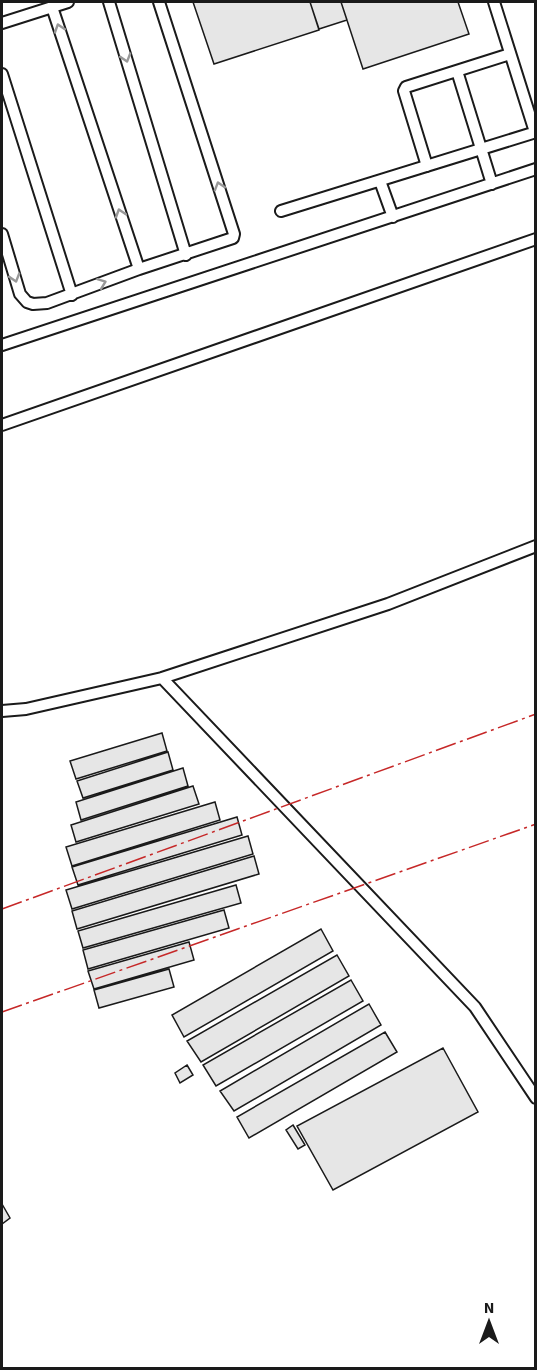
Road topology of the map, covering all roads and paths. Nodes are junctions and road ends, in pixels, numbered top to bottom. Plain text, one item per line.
1 (68, 2) edge
2 (109, 2) edge
3 (159, 2) edge
4 (494, 2) edge
5 (52, 7) junction
6 (2, 23) edge
7 (510, 54) junction
8 (457, 71) junction
9 (2, 75) edge
10 (535, 132) edge
11 (480, 150) junction
12 (428, 166) junction
13 (536, 169) edge
14 (380, 181) junction
15 (492, 184) junction
16 (282, 211) dead end
17 (393, 217) junction
18 (2, 234) edge
19 (536, 239) edge
20 (186, 255) junction
21 (139, 269) junction
22 (72, 295) junction
23 (2, 345) edge
24 (2, 426) edge
25 (536, 546) edge
26 (162, 678) junction
27 (2, 711) edge
28 (536, 1098) edge

1 - 5 lane
2 -> 20 lane
20 -> 3 lane
4 - 7 lane
5 - 6 lane
21 -> 5 lane
7 - 8 lane
7 - 10 lane
8 - 11 lane
8 - 12 lane
9 - 22 lane
10 - 11 lane
11 - 12 lane
11 - 15 lane
12 - 14 lane
13 - 15 lane
14 - 16 lane
14 - 17 lane
15 - 17 lane
17 - 23 lane
18 -> 22 lane
19 - 24 lane
20 - 21 lane
22 -> 21 lane
25 - 26 lane
26 - 27 lane
26 - 28 lane

